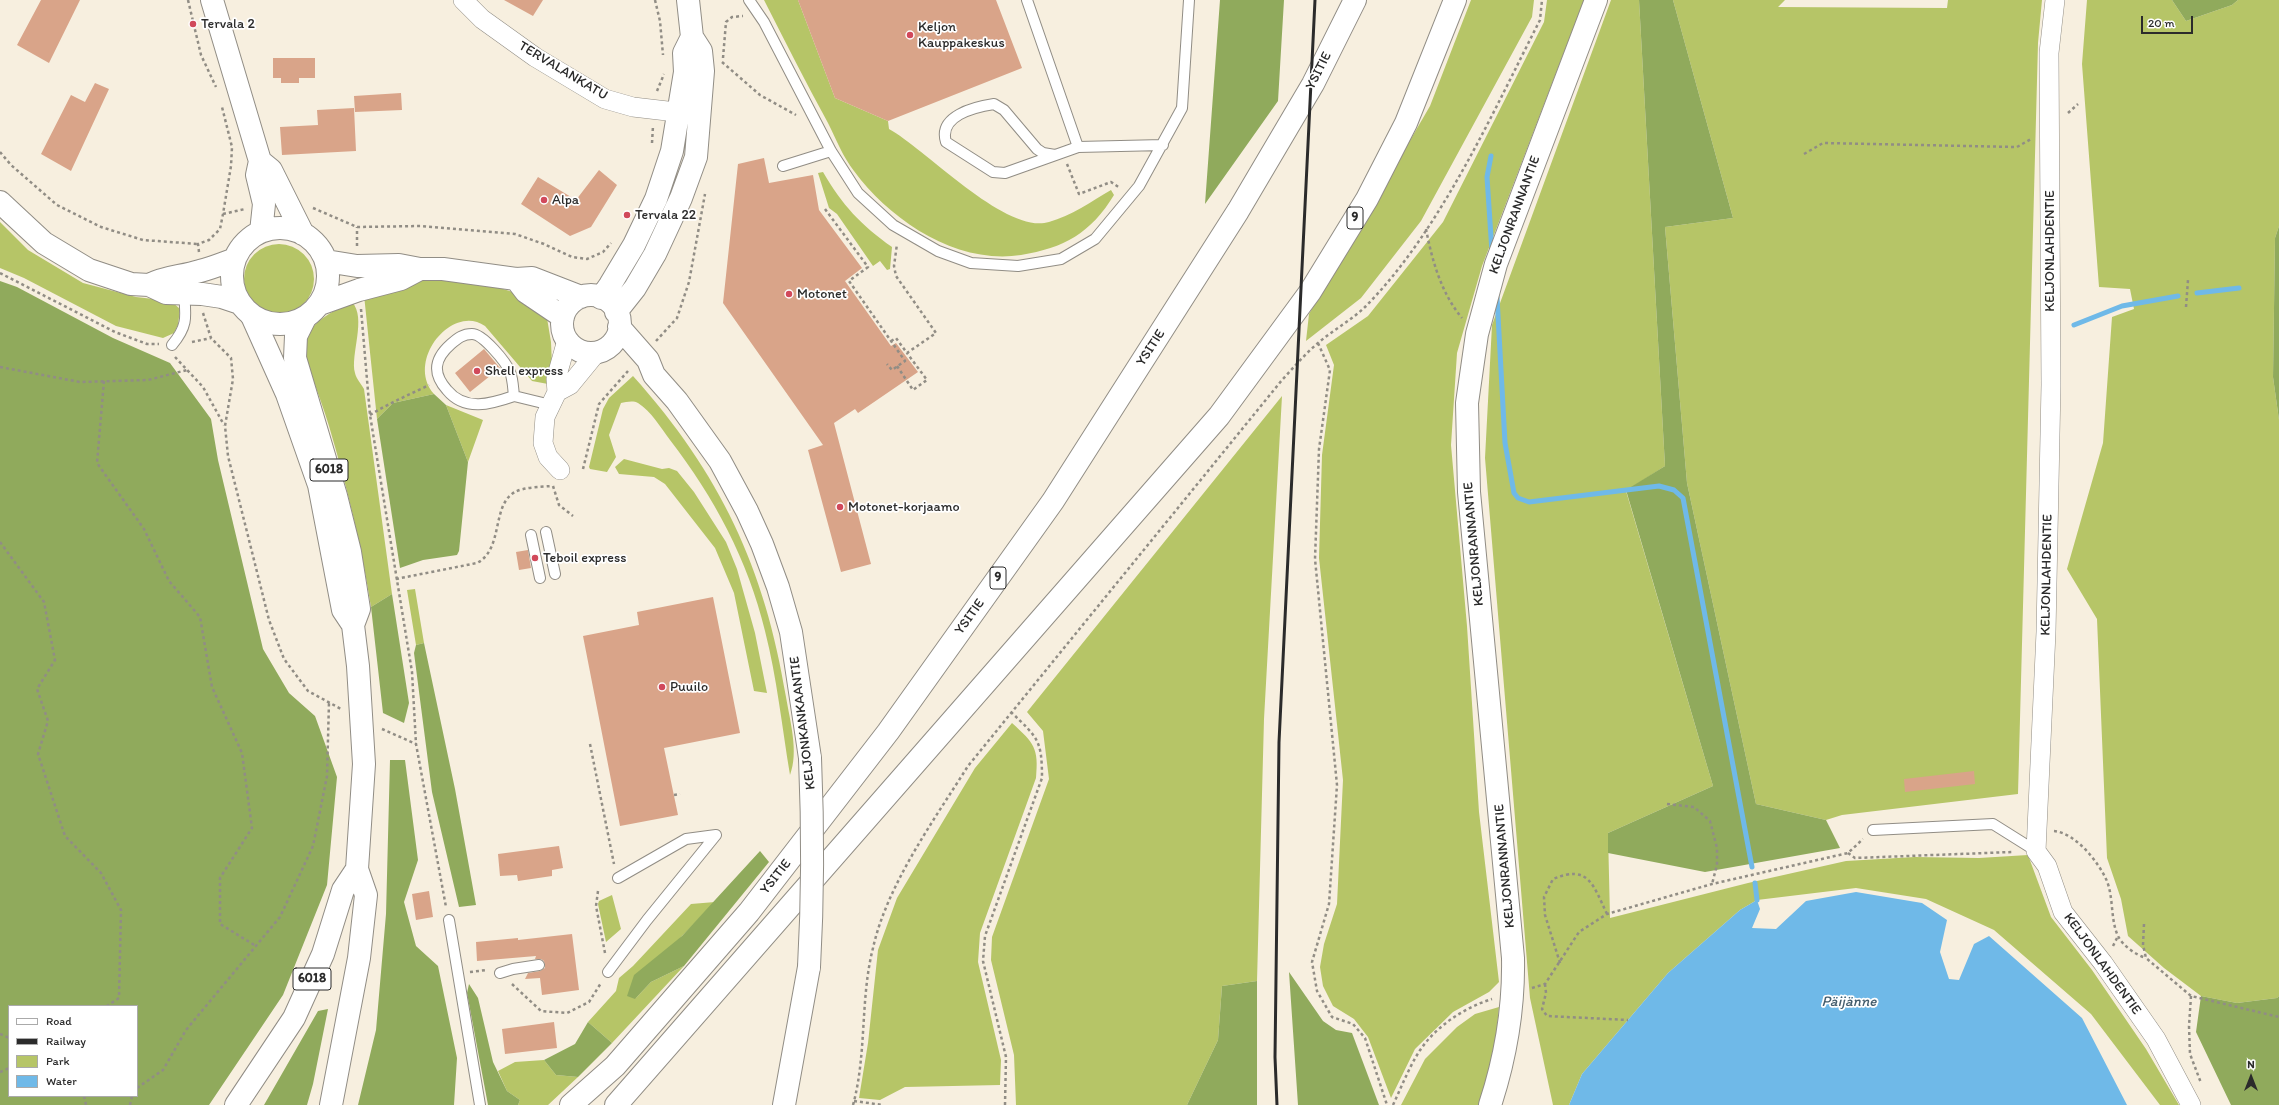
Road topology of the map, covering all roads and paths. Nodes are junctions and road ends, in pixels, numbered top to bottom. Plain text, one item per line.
1 (188, 0) edge
2 (212, 0) edge
3 (464, 0) edge
4 (655, 0) edge
5 (688, 0) edge
6 (749, 0) edge
7 (1027, 0) edge
8 (1189, 0) edge
9 (1355, 0) edge
10 (1455, 0) edge
11 (1542, 0) edge
12 (1596, 0) edge
13 (2055, 0) edge
14 (692, 37) junction
15 (663, 57) dead end
16 (722, 62) dead end
17 (664, 72) dead end
18 (218, 91) dead end
19 (2078, 104) dead end
20 (221, 105) dead end
21 (655, 110) junction
22 (679, 112) junction
23 (700, 115) junction
24 (800, 117) dead end
25 (2049, 129) junction
26 (652, 145) dead end
27 (1163, 145) junction
28 (1078, 147) junction
29 (0, 152) edge
30 (831, 152) junction
31 (1804, 154) dead end
32 (1055, 155) junction
33 (260, 161) junction
34 (783, 166) dead end
35 (0, 202) edge
36 (307, 205) dead end
37 (825, 208) dead end
38 (358, 227) junction
39 (1426, 229) junction
40 (260, 232) junction
41 (303, 234) junction
42 (612, 241) dead end
43 (198, 244) junction
44 (897, 244) dead end
45 (235, 259) junction
46 (326, 262) junction
47 (357, 266) junction
48 (420, 269) junction
49 (202, 271) junction
50 (0, 273) edge
51 (516, 280) junction
52 (2188, 280) dead end
53 (149, 285) junction
54 (359, 290) junction
55 (193, 294) junction
56 (591, 297) junction
57 (2186, 307) dead end
58 (246, 310) junction
59 (312, 311) junction
60 (563, 317) junction
61 (618, 320) junction
62 (1477, 334) junction
63 (211, 338) junction
64 (566, 340) junction
65 (891, 342) junction
66 (1318, 343) junction
67 (172, 345) junction
68 (601, 351) junction
69 (907, 352) junction
70 (887, 364) dead end
71 (897, 366) junction
72 (0, 367) edge
73 (187, 370) junction
74 (628, 371) dead end
75 (654, 375) junction
76 (438, 380) junction
77 (104, 381) junction
78 (514, 396) junction
79 (554, 398) junction
80 (370, 415) junction
81 (224, 426) junction
82 (583, 469) dead end
83 (557, 480) junction
84 (573, 516) dead end
85 (546, 532) dead end
86 (531, 535) dead end
87 (0, 542) edge
88 (555, 574) dead end
89 (540, 578) dead end
90 (396, 579) junction
91 (353, 625) junction
92 (329, 702) junction
93 (344, 710) dead end
94 (1011, 712) junction
95 (382, 729) dead end
96 (416, 744) junction
97 (590, 744) dead end
98 (680, 794) dead end
99 (674, 795) dead end
100 (1667, 804) dead end
101 (2037, 829) junction
102 (1873, 830) joint
103 (2036, 852) junction
104 (612, 854) dead end
105 (1848, 854) junction
106 (358, 869) junction
107 (618, 878) dead end
108 (1712, 884) junction
109 (598, 891) dead end
110 (1607, 914) junction
111 (449, 920) joint
112 (2144, 924) dead end
113 (256, 946) junction
114 (2146, 958) junction
115 (1560, 963) junction
116 (539, 965) dead end
117 (608, 972) junction
118 (458, 973) junction
119 (500, 973) junction
120 (1545, 984) junction
121 (1514, 993) junction
122 (2191, 996) junction
123 (109, 1005) edge
124 (2279, 1017) edge
125 (1628, 1020) dead end
126 (138, 1087) edge
127 (2204, 1090) dead end
128 (854, 1101) junction
129 (236, 1105) edge
130 (331, 1105) edge
131 (480, 1105) edge
132 (571, 1105) edge
133 (616, 1105) edge
134 (784, 1105) edge
135 (853, 1105) edge
136 (883, 1105) edge
137 (1005, 1105) edge
138 (1387, 1105) edge
139 (1393, 1105) edge
140 (1490, 1105) edge
141 (2191, 1105) edge

1 - 18 path
2 - 33 main road, 6018
3 - 21 street, TERVALANKATU
4 - 15 path
5 - 14 main road
6 - 30 lane
7 - 28 lane
8 - 27 lane
9 - 132 main road, YSITIE / 9
10 - 133 main road, 9
11 - 39 path
12 - 62 main road, KELJONRANNANTIE
13 - 25 street, KELJONLAHDENTIE
14 - 22 main road
14 - 23 main road
16 - 24 path
17 - 21 path
19 - 25 path
20 - 43 path
21 - 22 street, TERVALANKATU
21 - 26 path
22 - 23 street, TERVALANKATU
22 - 56 main road
23 - 61 main road
25 - 31 path
25 - 101 street, KELJONLAHDENTIE
27 - 28 lane
27 - 30 lane
28 - 32 lane
29 - 43 path
30 - 34 lane
32 - 32 lane
33 - 40 main road, 6018
33 - 41 main road, 6018
35 - 53 main road
36 - 38 path
37 - 65 path
38 - 42 path
38 - 47 path
39 - 62 path
39 - 66 path
40 - 41 main road
40 - 45 main road, 6018
41 - 46 main road, 6018
43 - 49 path
44 - 69 path
45 - 49 main road
45 - 58 main road, 6018
46 - 47 main road
46 - 59 main road, 6018
47 - 48 main road
48 - 51 main road
48 - 54 main road
49 - 53 main road
50 - 67 path
51 - 56 main road
51 - 60 main road
52 - 57 path
53 - 55 main road
54 - 59 main road
54 - 80 path
55 - 58 main road
55 - 63 path
55 - 67 lane
56 - 60 main road
56 - 61 main road
58 - 59 main road
58 - 91 main road, 6018
59 - 91 main road, 6018
60 - 64 main road
61 - 68 main road
61 - 75 main road, KELJONKANKAANTIE
62 - 121 main road, KELJONRANNANTIE
63 - 67 path
63 - 81 path
64 - 68 main road
64 - 79 street
65 - 69 path
65 - 71 path
66 - 94 path
66 - 138 path
67 - 73 path
68 - 75 main road, KELJONKANKAANTIE
68 - 79 street
69 - 71 path
70 - 71 path
72 - 77 path
73 - 77 path
73 - 81 path
74 - 82 path
75 - 134 main road, KELJONKANKAANTIE, bridge
76 - 78 lane
76 - 78 lane
76 - 80 path
77 - 113 path
78 - 79 lane
79 - 83 street
80 - 90 path
81 - 92 path
83 - 84 path
83 - 90 path
85 - 88 lane
86 - 89 lane
87 - 123 path
90 - 96 path
91 - 106 main road, 6018
92 - 93 path
92 - 113 path
94 - 128 path
94 - 137 path
95 - 96 path
96 - 111 path
97 - 104 path
98 - 99 path
100 - 108 path
101 - 103 street, KELJONLAHDENTIE
101 - 114 path
102 - 103 lane
102 - 105 path
103 - 105 path
103 - 141 street, KELJONLAHDENTIE
105 - 108 path
106 - 129 main road, 6018
106 - 130 main road, 6018
107 - 117 lane
108 - 110 path
109 - 117 path
110 - 115 path
110 - 115 path
111 - 118 lane
112 - 114 path
113 - 126 path
114 - 122 path
115 - 120 path
116 - 119 lane
117 - 119 path
118 - 119 path
118 - 131 lane
120 - 121 path
120 - 125 path
121 - 139 path
121 - 140 main road, KELJONRANNANTIE
122 - 124 path
122 - 127 path
128 - 135 path
128 - 136 path

